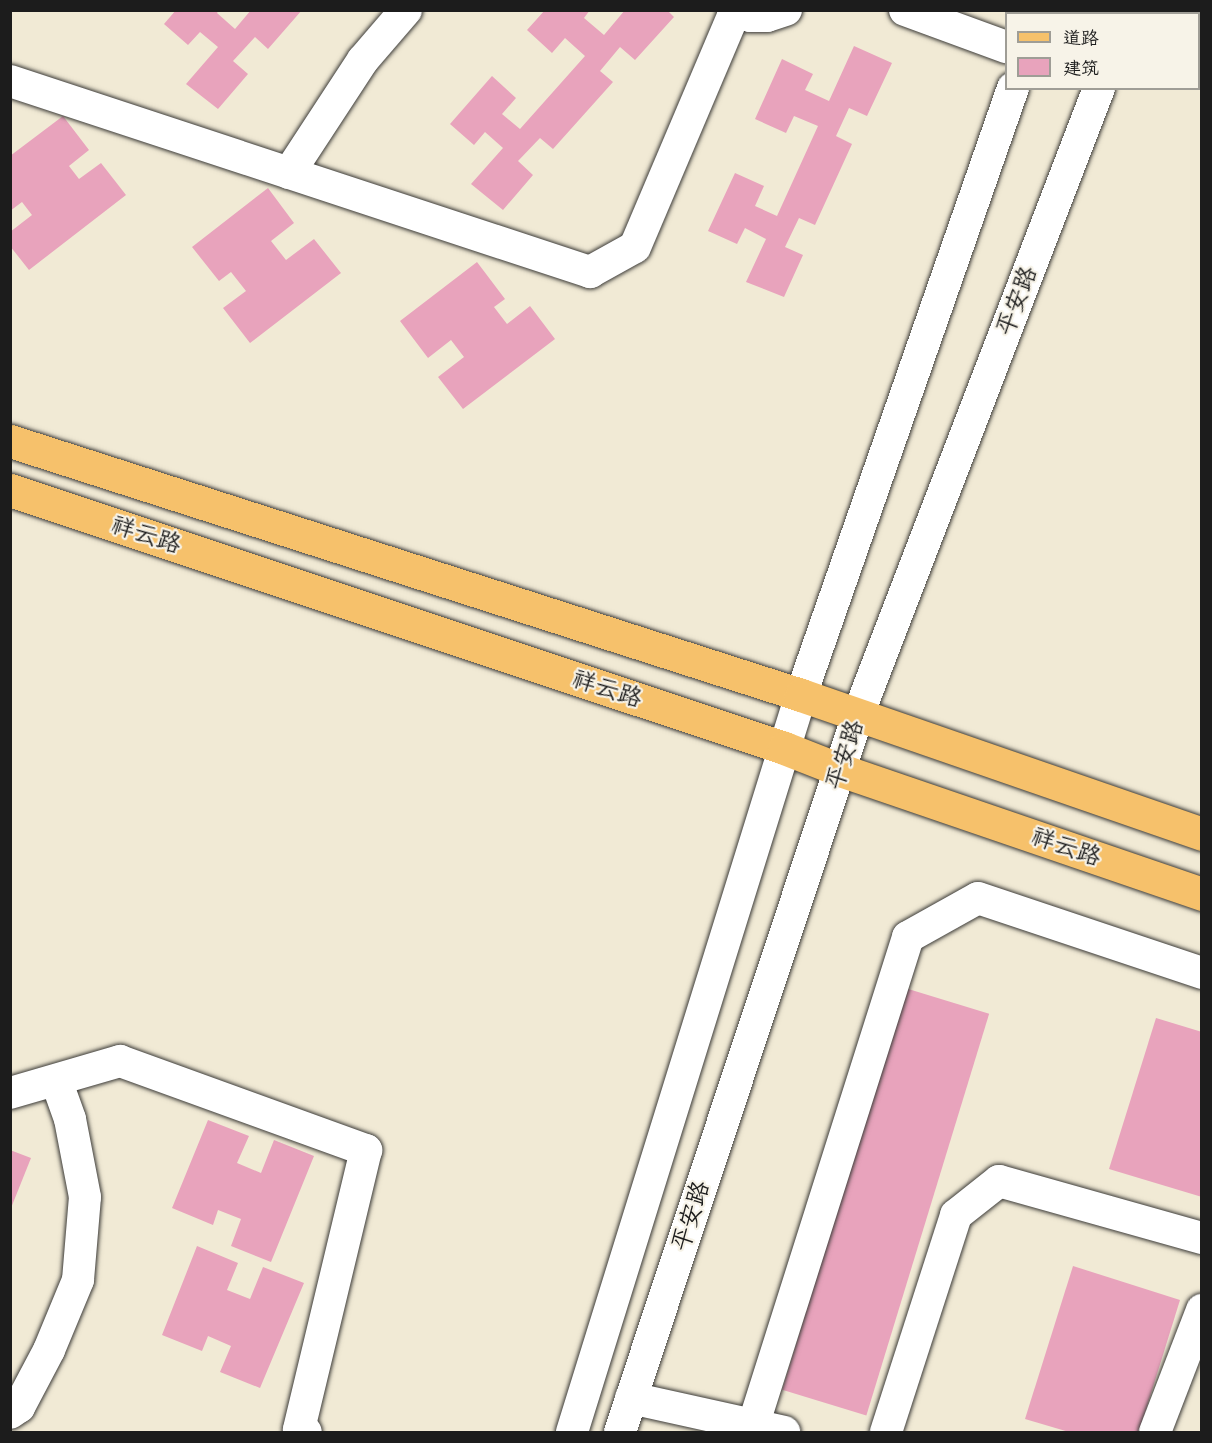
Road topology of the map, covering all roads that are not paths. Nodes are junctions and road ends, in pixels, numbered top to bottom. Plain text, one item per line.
1 (406, 10) edge
2 (786, 10) edge
3 (905, 10) edge
4 (734, 11) edge
5 (1005, 47) edge
6 (10, 81) edge
7 (1012, 90) edge
8 (1098, 90) edge
9 (289, 173) junction
10 (10, 441) edge
11 (10, 490) edge
12 (801, 695) junction
13 (858, 715) junction
14 (784, 748) junction
15 (840, 770) junction
16 (1202, 834) edge
17 (1202, 894) edge
18 (1202, 973) edge
19 (56, 1080) junction
20 (10, 1093) edge
21 (1202, 1238) edge
22 (1202, 1310) edge
23 (631, 1398) junction
24 (10, 1413) edge
25 (753, 1426) junction
26 (306, 1432) edge
27 (572, 1432) edge
28 (620, 1432) edge
29 (784, 1432) edge
30 (886, 1432) edge
31 (1155, 1432) edge

1 - 9 street
2 - 4 street
3 - 5 street
4 - 9 street
6 - 9 street
7 - 12 street, 平安路
8 - 13 street, 平安路
10 - 12 main road, 祥云路
11 - 14 main road, 祥云路
12 - 13 main road, 祥云路
12 - 14 street, 平安路
13 - 15 street, 平安路
13 - 16 main road, 祥云路
14 - 15 main road, 祥云路
14 - 27 street, 平安路
15 - 17 main road, 祥云路
15 - 23 street, 平安路
18 - 25 street
19 - 20 street
19 - 24 street
19 - 26 street
21 - 30 street
22 - 31 street
23 - 25 street
23 - 28 street, 平安路
25 - 29 street

